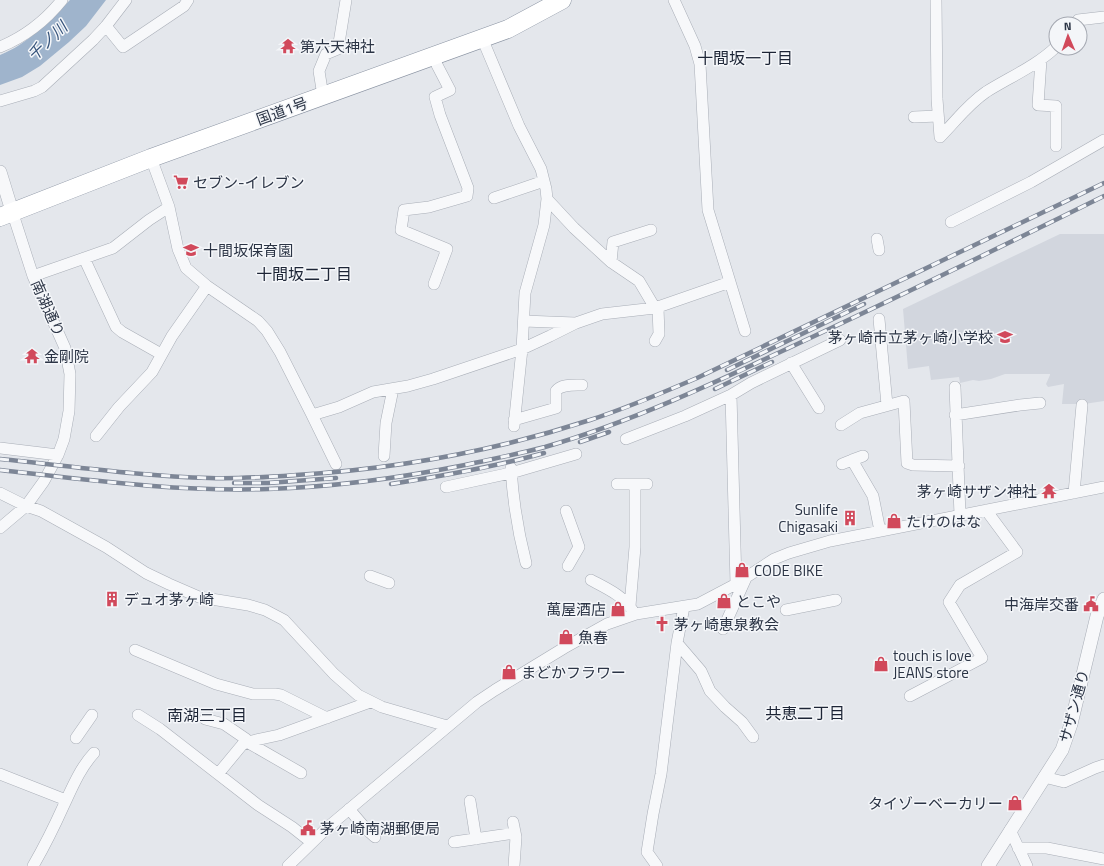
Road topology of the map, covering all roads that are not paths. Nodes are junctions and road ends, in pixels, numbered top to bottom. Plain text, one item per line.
1 (51, 0) edge
2 (62, 0) edge
3 (126, 0) edge
4 (188, 0) edge
5 (346, 0) edge
6 (674, 0) edge
7 (936, 0) edge
8 (555, 2) edge
9 (49, 14) junction
10 (1104, 17) edge
11 (1088, 19) edge
12 (106, 26) junction
13 (482, 38) junction
14 (0, 47) edge
15 (1048, 54) edge
16 (434, 55) junction
17 (1041, 60) junction
18 (323, 96) junction
19 (0, 101) edge
20 (938, 116) junction
21 (914, 117) dead end
22 (1104, 140) edge
23 (1056, 146) dead end
24 (151, 158) junction
25 (0, 172) edge
26 (544, 181) junction
27 (494, 198) dead end
28 (547, 199) junction
29 (168, 207) junction
30 (6, 214) edge
31 (951, 222) dead end
32 (650, 230) dead end
33 (84, 258) junction
34 (611, 262) junction
35 (33, 276) junction
36 (730, 282) junction
37 (434, 284) dead end
38 (207, 286) junction
39 (656, 308) junction
40 (879, 319) dead end
41 (524, 322) junction
42 (576, 323) junction
43 (745, 331) dead end
44 (840, 340) dead end
45 (655, 341) dead end
46 (522, 349) junction
47 (161, 354) junction
48 (791, 364) junction
49 (582, 385) dead end
50 (954, 388) dead end
51 (393, 389) junction
52 (731, 395) junction
53 (1040, 403) dead end
54 (887, 405) junction
55 (1082, 405) dead end
56 (819, 408) dead end
57 (312, 415) junction
58 (956, 415) junction
59 (841, 425) dead end
60 (96, 436) dead end
61 (626, 439) dead end
62 (0, 448) edge
63 (576, 454) dead end
64 (58, 455) junction
65 (384, 456) dead end
66 (863, 456) dead end
67 (336, 464) dead end
68 (959, 466) junction
69 (511, 471) junction
70 (617, 484) dead end
71 (446, 487) dead end
72 (1104, 487) edge
73 (0, 493) edge
74 (1074, 493) junction
75 (26, 506) junction
76 (986, 510) junction
77 (960, 515) junction
78 (565, 519) dead end
79 (0, 528) edge
80 (880, 531) junction
81 (526, 563) dead end
82 (568, 566) dead end
83 (370, 576) dead end
84 (746, 577) junction
85 (591, 580) dead end
86 (389, 583) dead end
87 (736, 584) junction
88 (1104, 599) edge
89 (836, 600) dead end
90 (684, 607) junction
91 (633, 610) junction
92 (786, 610) dead end
93 (723, 629) dead end
94 (677, 643) junction
95 (135, 650) dead end
96 (910, 696) dead end
97 (370, 702) junction
98 (92, 715) dead end
99 (138, 715) dead end
100 (327, 718) junction
101 (205, 719) dead end
102 (448, 726) junction
103 (754, 737) dead end
104 (76, 738) dead end
105 (247, 742) junction
106 (94, 753) dead end
107 (1104, 765) edge
108 (301, 773) dead end
109 (0, 774) edge
110 (218, 774) junction
111 (1044, 777) junction
112 (66, 800) junction
113 (470, 801) dead end
114 (349, 809) junction
115 (1010, 830) junction
116 (375, 837) dead end
117 (476, 839) junction
118 (311, 842) junction
119 (454, 842) dead end
120 (1018, 848) junction
121 (1104, 859) edge
122 (33, 866) edge
123 (288, 866) edge
124 (514, 866) edge
125 (657, 866) edge
126 (988, 866) edge
127 (1027, 866) edge

1 - 9 street
2 - 9 street
3 - 12 street
4 - 12 street
5 - 18 street
6 - 36 street
7 - 20 street
8 - 13 highway, 国道1号
9 - 14 street
10 - 11 street
12 - 19 street
13 - 16 highway, 国道1号
13 - 26 street
15 - 17 street
16 - 18 highway, 国道1号
16 - 37 street
17 - 20 street
17 - 23 street
18 - 24 highway, 国道1号
20 - 21 street
22 - 31 street
24 - 29 street
24 - 30 highway, 国道1号
25 - 30 street
26 - 27 street
26 - 28 street
28 - 34 street
28 - 41 street
29 - 33 street
29 - 38 street
30 - 35 street, 南湖通り
32 - 34 street
33 - 35 street
33 - 47 street
34 - 39 street
35 - 64 street, 南湖通り
36 - 39 street
36 - 43 street
38 - 47 street
38 - 57 street
39 - 42 street
39 - 45 street
40 - 54 street
41 - 42 street
41 - 46 street
42 - 46 street
44 - 48 street
46 - 49 street
46 - 51 street
47 - 60 street
48 - 52 street
48 - 56 street
50 - 58 street
51 - 57 street
51 - 65 street
52 - 61 street
52 - 87 street
53 - 58 street
54 - 59 street
54 - 68 street
55 - 74 street
57 - 67 street
58 - 68 street
62 - 64 street
63 - 69 street
64 - 75 street, 南湖通り
66 - 80 street
68 - 77 street
69 - 71 street
69 - 81 street
70 - 91 street
72 - 74 street
73 - 75 street
74 - 76 street
75 - 79 street, 南湖通り
75 - 97 street
76 - 77 street
76 - 96 street
77 - 80 street
78 - 82 street
80 - 84 street
83 - 86 street
84 - 87 street
84 - 93 street
85 - 91 street
87 - 90 street
88 - 111 street, サザン通り
89 - 92 street
90 - 91 street
90 - 94 street
91 - 102 street
94 - 103 street
94 - 125 street
95 - 100 street
97 - 100 street
97 - 102 street
98 - 104 street
99 - 110 street
100 - 105 street
101 - 105 street
102 - 114 street
105 - 108 street
105 - 110 street
106 - 112 street
107 - 111 street
109 - 112 street
110 - 118 street
111 - 115 street, サザン通り
112 - 122 street
113 - 117 street
114 - 116 street
114 - 118 street
115 - 120 street
115 - 126 street, サザン通り
117 - 119 street
117 - 124 street
118 - 123 street
120 - 121 street
120 - 127 street

